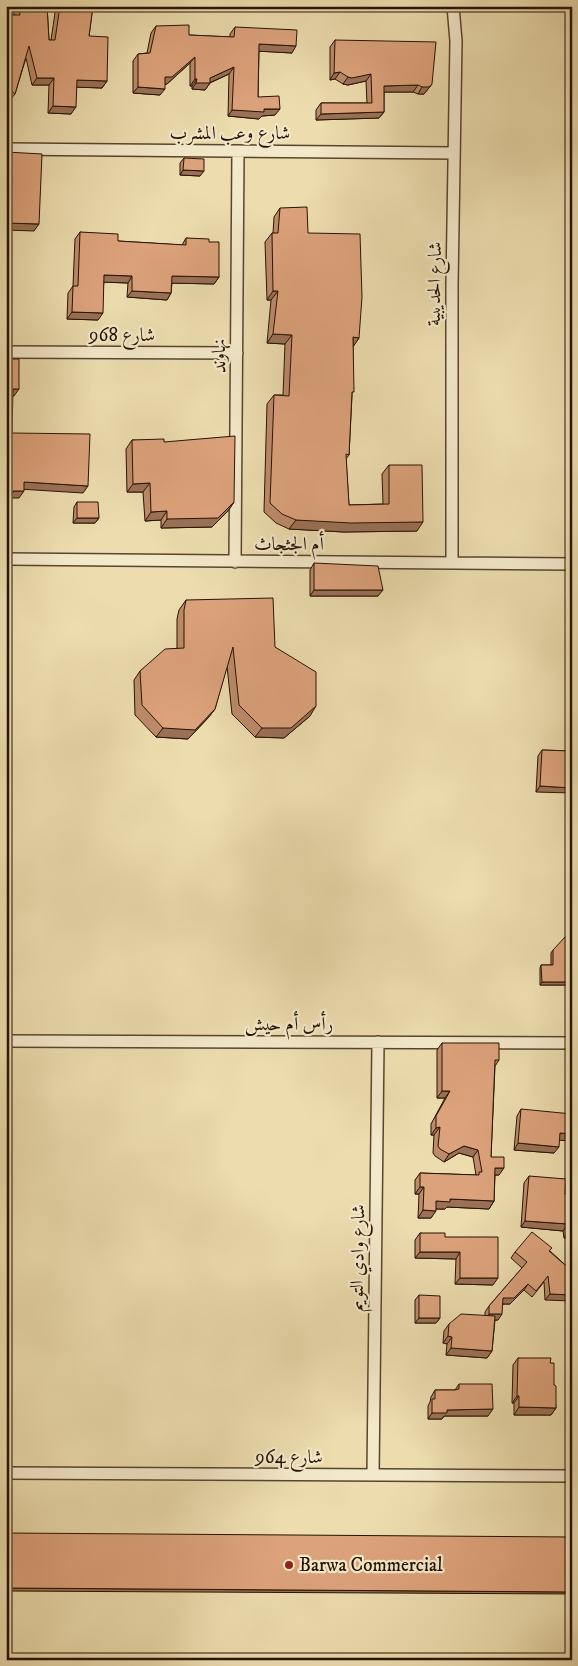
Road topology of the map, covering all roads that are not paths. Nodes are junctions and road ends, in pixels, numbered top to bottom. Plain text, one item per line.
1 (453, 6) edge
2 (6, 149) edge
3 (238, 151) junction
4 (454, 153) junction
5 (6, 352) edge
6 (237, 353) junction
7 (6, 559) edge
8 (235, 562) junction
9 (452, 563) junction
10 (572, 564) edge
11 (6, 1041) edge
12 (378, 1042) junction
13 (572, 1043) edge
14 (6, 1473) edge
15 (373, 1475) junction
16 (572, 1476) edge

1 - 4 street, شارع الحديبية
2 - 3 street, شارع وعب المشرب
3 - 4 street, شارع وعب المشرب
3 - 6 street, نهاوند
4 - 9 street, شارع الحديبية
5 - 6 street, شارع 968
6 - 8 street, نهاوند
7 - 8 street, أم الجثجاث
8 - 9 street, أم الجثجاث
9 - 10 street, أم الجثجاث
11 - 12 street, رأس أم حيش
12 - 13 street, رأس أم حيش
12 - 15 street, شارع وادي التويم
14 - 15 street, شارع 964
15 - 16 street, شارع 964

